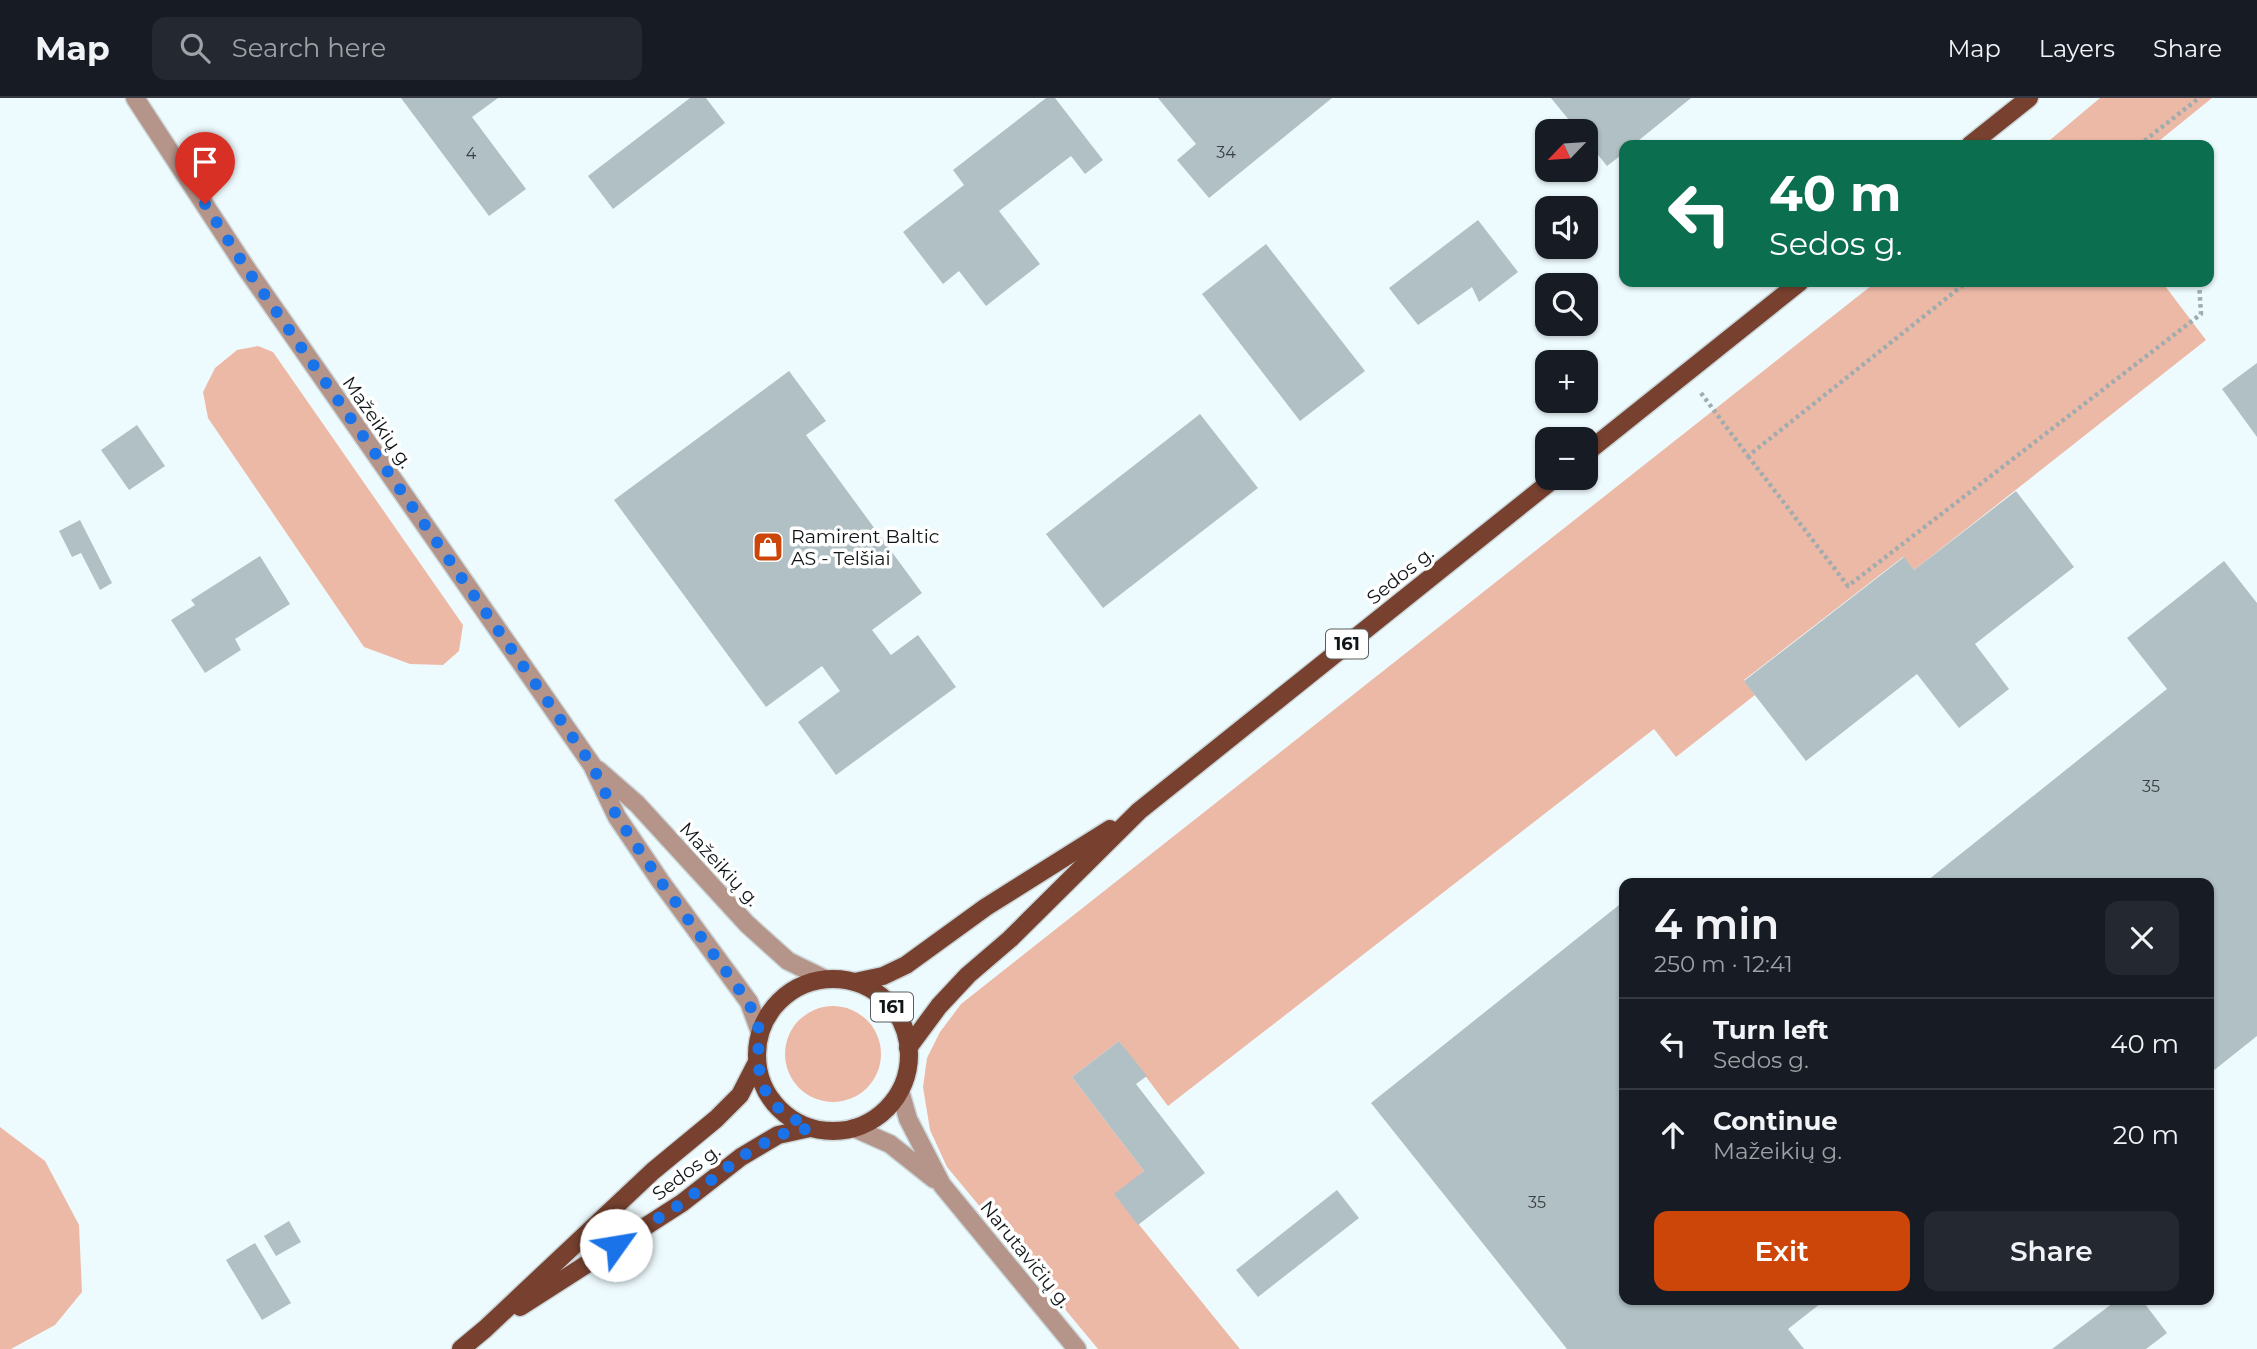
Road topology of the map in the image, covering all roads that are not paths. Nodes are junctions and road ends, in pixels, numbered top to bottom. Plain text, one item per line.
1 (135, 98) edge
2 (2029, 98) edge
3 (1976, 140) edge
4 (1794, 287) edge
5 (1598, 443) edge
6 (1540, 490) edge
7 (592, 765) junction
8 (1139, 811) junction
9 (825, 979) junction
10 (855, 982) junction
11 (760, 1032) junction
12 (908, 1048) junction
13 (757, 1062) junction
14 (900, 1091) junction
15 (810, 1128) junction
16 (854, 1128) junction
17 (942, 1185) junction
18 (485, 1329) junction
19 (461, 1349) edge
20 (1077, 1349) edge

1 - 7 street, Mažeikių g.
2 - 3 main road
4 - 5 main road
6 - 8 main road, Sedos g. / 161
7 - 9 street, Mažeikių g.
7 - 11 street, Mažeikių g.
8 - 10 main road, Sedos g. / 161
8 - 12 main road, Sedos g. / 161
9 - 10 main road, Sedos g. / 161
9 - 11 main road, Sedos g. / 161
10 - 12 main road, Sedos g. / 161
11 - 13 main road, Sedos g. / 161
12 - 14 main road, Sedos g. / 161
13 - 15 main road, Sedos g. / 161
13 - 18 main road, Sedos g. / 161
14 - 16 main road, Sedos g. / 161
14 - 17 street, Narutavičių g.
15 - 16 main road, Sedos g. / 161
15 - 18 main road, Sedos g. / 161
16 - 17 street, Narutavičių g.
17 - 20 street, Narutavičių g.
18 - 19 main road, Sedos g. / 161

